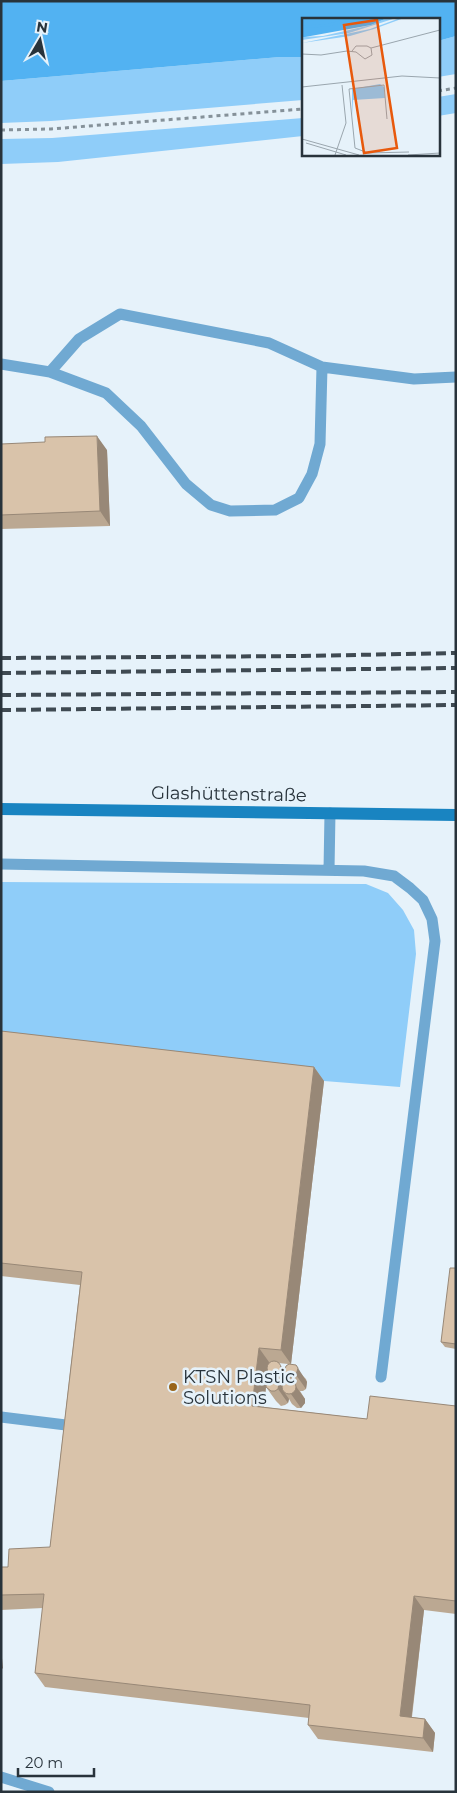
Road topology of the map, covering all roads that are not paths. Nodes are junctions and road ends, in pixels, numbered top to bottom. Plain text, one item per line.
1 (1, 364) edge
2 (322, 367) junction
3 (50, 372) junction
4 (456, 377) edge
5 (1, 809) edge
6 (330, 813) junction
7 (456, 815) edge
8 (1, 864) edge
9 (329, 870) junction
10 (381, 1377) dead end
11 (1, 1417) edge
12 (74, 1426) edge
13 (1, 1777) edge
14 (50, 1792) edge

1 - 3 lane
2 - 3 lane
2 - 3 lane
2 - 4 lane
5 - 6 street, Glashüttenstraße
6 - 7 street, Glashüttenstraße
6 - 9 lane
8 - 9 lane
9 - 10 lane
11 - 12 lane
13 - 14 lane

